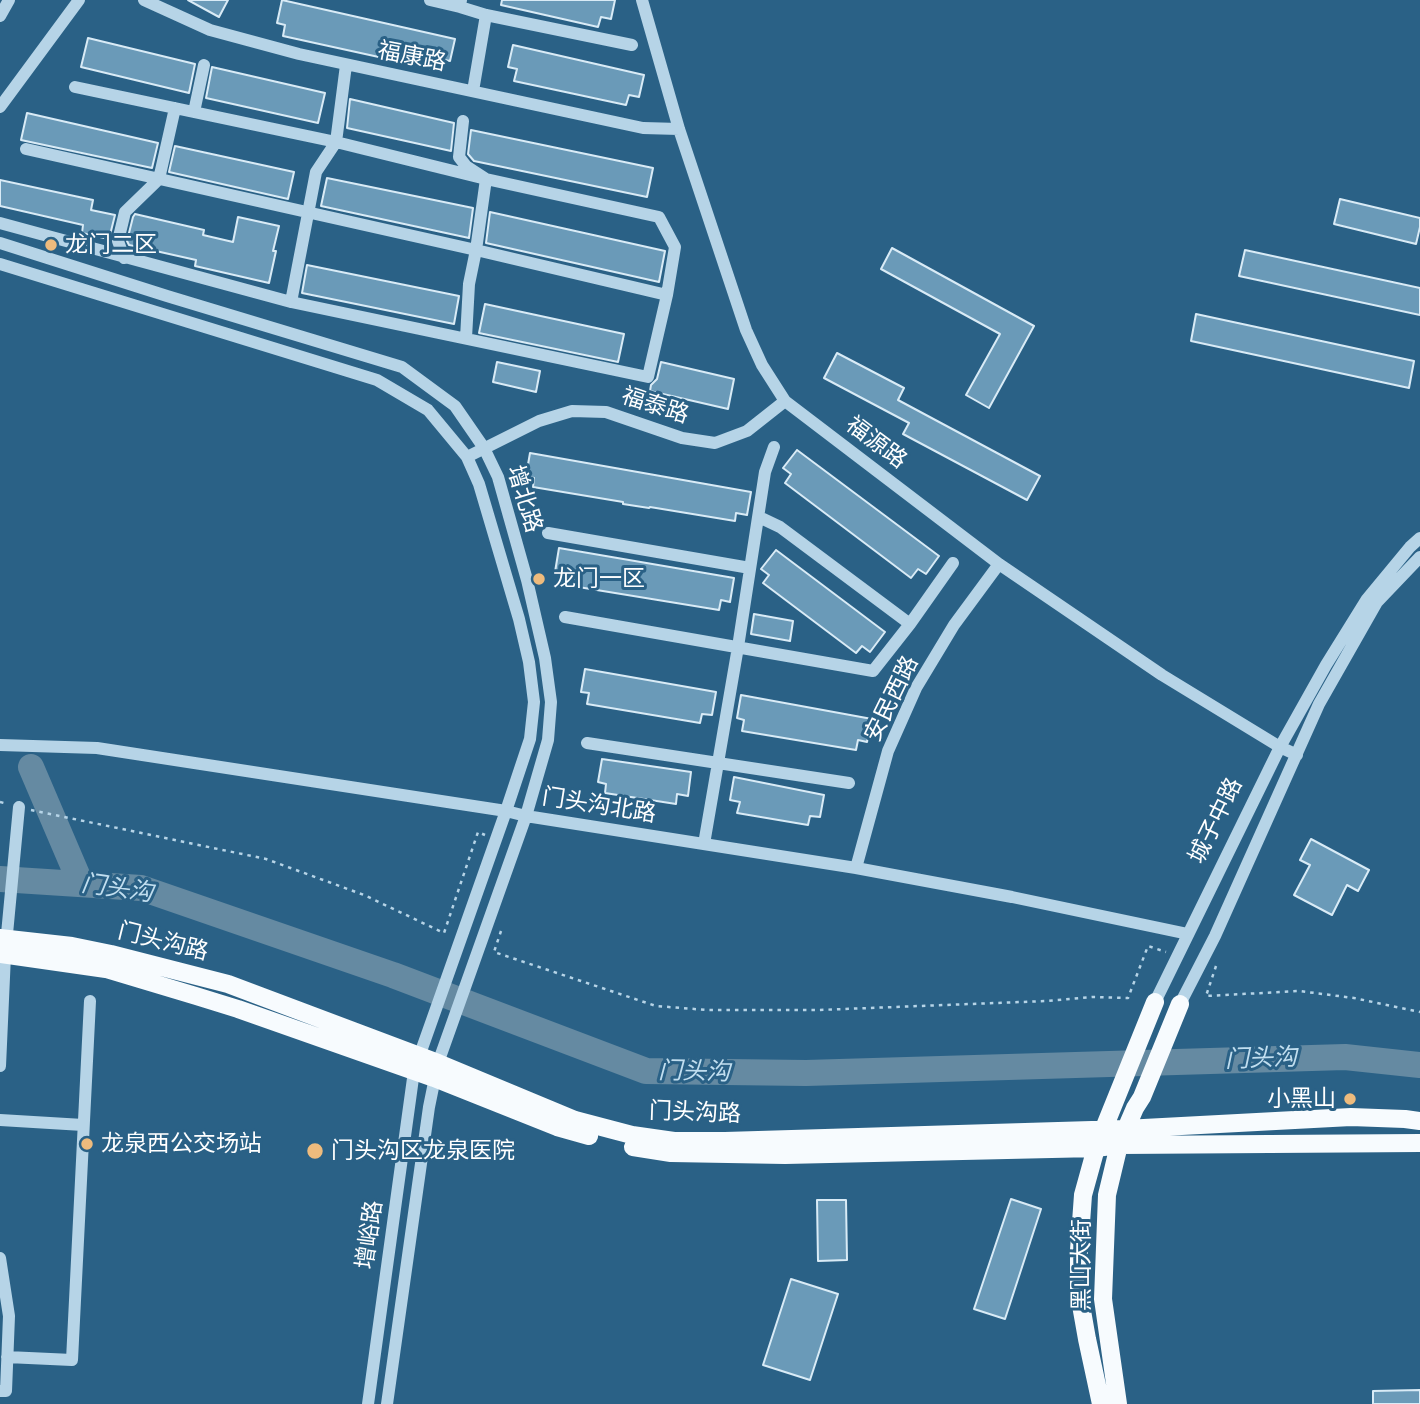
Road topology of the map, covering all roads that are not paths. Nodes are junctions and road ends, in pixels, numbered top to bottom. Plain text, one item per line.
1 (9, 0) edge
2 (79, 0) edge
3 (144, 0) edge
4 (430, 0) edge
5 (642, 0) edge
6 (461, 3) edge
7 (486, 15) junction
8 (0, 16) edge
9 (632, 45) dead end
10 (204, 65) dead end
11 (346, 65) junction
12 (75, 87) dead end
13 (473, 91) junction
14 (0, 107) edge
15 (175, 108) junction
16 (194, 112) junction
17 (463, 121) dead end
18 (679, 129) junction
19 (336, 142) junction
20 (26, 149) dead end
21 (159, 179) junction
22 (486, 179) junction
23 (308, 212) junction
24 (0, 223) edge
25 (0, 243) edge
26 (476, 250) junction
27 (124, 258) junction
28 (0, 264) edge
29 (667, 295) junction
30 (291, 302) junction
31 (466, 338) junction
32 (785, 401) junction
33 (774, 447) dead end
34 (484, 448) junction
35 (467, 457) junction
36 (759, 517) junction
37 (548, 533) dead end
38 (1420, 538) edge
39 (1420, 556) edge
40 (953, 563) dead end
41 (999, 564) junction
42 (750, 568) junction
43 (565, 617) dead end
44 (910, 624) junction
45 (738, 647) junction
46 (587, 743) dead end
47 (0, 745) edge
48 (1280, 747) junction
49 (1297, 755) junction
50 (718, 763) junction
51 (849, 783) dead end
52 (19, 807) dead end
53 (506, 811) junction
54 (526, 816) junction
55 (704, 844) junction
56 (856, 868) junction
57 (1188, 934) junction
58 (4, 944) edge
59 (90, 1001) dead end
60 (1155, 1002) joint
61 (1180, 1004) joint
62 (0, 1042) edge
63 (416, 1063) junction
64 (0, 1066) edge
65 (436, 1071) junction
66 (0, 1120) edge
67 (1420, 1121) edge
68 (83, 1125) junction
69 (1103, 1129) junction
70 (1122, 1137) junction
71 (1420, 1143) edge
72 (1096, 1148) junction
73 (0, 1258) edge
74 (4, 1315) edge
75 (7, 1357) junction
76 (0, 1391) edge
77 (368, 1404) edge
78 (387, 1404) edge
79 (1101, 1404) edge
80 (1118, 1404) edge

1 - 8 street
2 - 14 street
3 - 11 street, 福康路
4 - 6 street
5 - 18 street, 福源路
6 - 7 street
7 - 9 street
7 - 13 street
10 - 16 street
11 - 13 street, 福康路
11 - 19 street
12 - 15 street
13 - 18 street, 福康路
15 - 16 street
15 - 21 street
16 - 19 street
17 - 22 street
18 - 32 street, 福源路
19 - 22 street
19 - 23 street
20 - 21 street
21 - 23 street
21 - 27 street
22 - 26 street
22 - 29 street
23 - 26 street
23 - 30 street
24 - 27 street
25 - 34 street, 增北路
26 - 29 street
26 - 31 street
27 - 30 street
28 - 35 street, 增北路
29 - 31 street
30 - 31 street
32 - 34 street, 福泰路
32 - 41 street, 福源路
33 - 36 street
34 - 35 street, 福泰路
34 - 54 street, 增北路
35 - 53 street, 增北路
36 - 42 street
36 - 44 street
37 - 42 street
38 - 48 street, 城子中路
39 - 49 street, 城子中路
40 - 44 street
41 - 48 street, 福源路
41 - 56 street, 安民西路
42 - 45 street
43 - 45 street
44 - 45 street
45 - 50 street
46 - 50 street
47 - 53 street, 门头沟北路
48 - 49 street, 福源路
48 - 57 street, 城子中路
49 - 61 street, 城子中路
50 - 51 street
50 - 55 street
52 - 58 street
53 - 54 street, 门头沟北路
53 - 63 street, 增北路
54 - 55 street, 门头沟北路
54 - 65 street, 增北路
55 - 56 street, 门头沟北路
56 - 57 street, 门头沟北路
57 - 60 street, 城子中路
58 - 62 street
58 - 63 main road, 门头沟路
59 - 68 street
60 - 69 main road, 城子中路
61 - 70 main road, 黑山大街
62 - 64 street
63 - 65 main road, 门头沟路
63 - 77 street, 增峪路
65 - 69 main road, 门头沟路
65 - 72 main road, 门头沟路
65 - 78 street, 增峪路
66 - 68 street
67 - 70 main road, 门头沟路
68 - 75 street
69 - 70 main road, 门头沟路
69 - 72 main road, 城子中路
70 - 71 main road, 门头沟路
70 - 72 main road, 门头沟路
70 - 80 main road, 黑山大街
72 - 79 main road, 黑山大街
73 - 74 street
74 - 75 street
75 - 76 street

